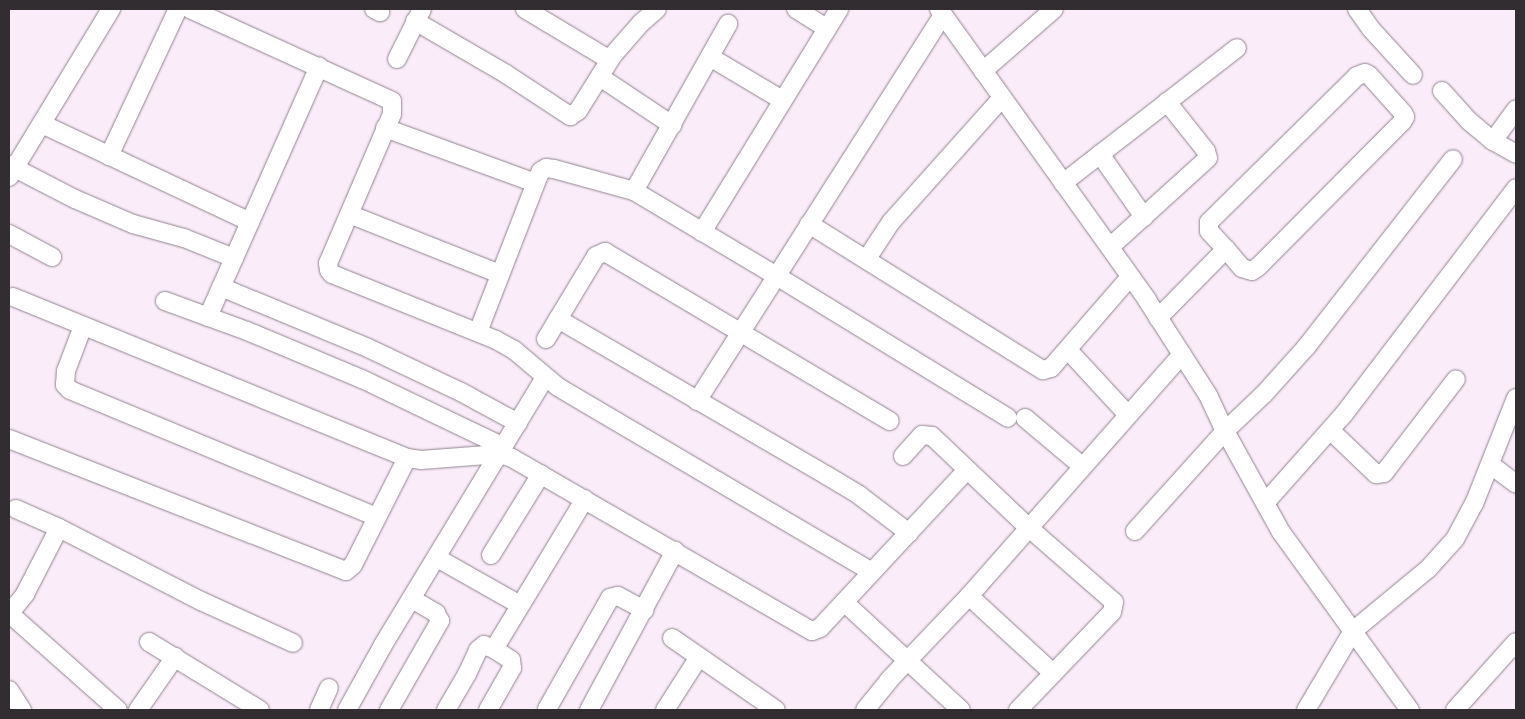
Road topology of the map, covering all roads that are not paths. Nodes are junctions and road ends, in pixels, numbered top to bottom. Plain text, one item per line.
1 (111, 9) edge
2 (178, 9) edge
3 (190, 9) edge
4 (525, 9) edge
5 (657, 9) edge
6 (796, 9) edge
7 (839, 9) edge
8 (1054, 9) edge
9 (1357, 9) edge
10 (941, 12) edge
11 (544, 13) edge
12 (418, 15) edge
13 (728, 24) dead end
14 (827, 28) junction
15 (1236, 48) dead end
16 (710, 58) junction
17 (397, 59) dead end
18 (610, 60) junction
19 (319, 67) junction
20 (983, 71) junction
21 (1413, 75) dead end
22 (600, 77) junction
23 (1442, 91) dead end
24 (1002, 98) junction
25 (782, 100) junction
26 (1167, 102) junction
27 (1516, 109) edge
28 (42, 124) junction
29 (672, 124) junction
30 (386, 128) junction
31 (1493, 141) junction
32 (1100, 154) junction
33 (1516, 154) edge
34 (109, 156) junction
35 (1453, 159) dead end
36 (11, 171) edge
37 (535, 183) junction
38 (1063, 183) junction
39 (1516, 188) edge
40 (634, 191) junction
41 (349, 214) junction
42 (1144, 217) junction
43 (250, 222) junction
44 (808, 224) junction
45 (702, 232) junction
46 (9, 234) edge
47 (1110, 247) junction
48 (1226, 249) junction
49 (52, 257) dead end
50 (234, 258) junction
51 (866, 260) junction
52 (500, 274) junction
53 (776, 275) junction
54 (1130, 277) junction
55 (222, 287) junction
56 (13, 297) dead end
57 (165, 300) dead end
58 (208, 317) junction
59 (1158, 318) junction
60 (558, 319) junction
61 (83, 326) junction
62 (478, 332) junction
63 (740, 332) junction
64 (546, 339) dead end
65 (1068, 350) junction
66 (1182, 354) junction
67 (545, 378) junction
68 (1456, 379) dead end
69 (1516, 398) edge
70 (697, 401) junction
71 (1128, 415) junction
72 (890, 421) dead end
73 (518, 423) junction
74 (1330, 430) junction
75 (1225, 431) junction
76 (9, 439) edge
77 (502, 450) junction
78 (903, 456) dead end
79 (407, 458) junction
80 (1491, 464) junction
81 (1082, 466) junction
82 (967, 470) junction
83 (541, 474) junction
84 (1516, 484) edge
85 (585, 499) junction
86 (1265, 503) junction
87 (16, 509) dead end
88 (377, 517) junction
89 (1028, 527) junction
90 (59, 528) junction
91 (1135, 531) dead end
92 (909, 533) junction
93 (675, 551) junction
94 (491, 555) dead end
95 (438, 558) junction
96 (872, 572) junction
97 (969, 596) junction
98 (412, 599) junction
99 (844, 602) junction
100 (520, 605) junction
101 (644, 610) junction
102 (9, 614) edge
103 (1353, 631) junction
104 (672, 638) dead end
105 (149, 642) dead end
106 (1516, 642) edge
107 (293, 643) dead end
108 (494, 649) junction
109 (175, 657) junction
110 (699, 657) junction
111 (908, 660) junction
112 (1053, 673) junction
113 (329, 688) dead end
114 (9, 690) edge
115 (544, 707) edge
116 (768, 708) edge
117 (22, 710) edge
118 (118, 710) edge
119 (138, 710) edge
120 (260, 710) edge
121 (319, 710) edge
122 (347, 710) edge
123 (390, 710) edge
124 (446, 710) edge
125 (488, 710) edge
126 (589, 710) edge
127 (666, 710) edge
128 (865, 710) edge
129 (962, 710) edge
130 (1018, 710) edge
131 (1306, 710) edge
132 (1410, 710) edge
133 (1455, 710) edge

1 - 28 street
2 - 34 street
3 - 19 street
4 - 11 street
5 - 18 street
6 - 14 street
7 - 14 street
8 - 20 street
9 - 21 street
10 - 20 street
10 - 44 street
11 - 18 street
12 - 17 street
12 - 22 street
13 - 16 street
14 - 25 street
15 - 26 street
16 - 25 street
16 - 29 street
18 - 22 street
19 - 30 street
19 - 43 street
20 - 24 street
22 - 29 street
23 - 31 street
24 - 38 street
24 - 51 street
25 - 45 street
26 - 32 street
26 - 42 street
27 - 31 street
28 - 34 street
28 - 36 street
29 - 40 street
30 - 37 street
30 - 41 street
31 - 33 street
32 - 38 street
32 - 42 street
34 - 43 street
35 - 75 street
36 - 50 street
37 - 40 street
37 - 52 street
38 - 47 street
39 - 74 street
40 - 45 street
41 - 52 street
41 - 62 street
42 - 47 street
43 - 50 street
44 - 51 street
44 - 53 street
45 - 53 street
46 - 49 street
47 - 54 street
48 - 48 street
48 - 59 street
50 - 55 street
51 - 65 street
52 - 62 street
53 - 63 street
53 - 81 street
54 - 59 street
54 - 65 street
55 - 58 street
55 - 73 street
56 - 61 street
57 - 58 street
58 - 77 street
59 - 66 street
60 - 63 street
60 - 64 street
60 - 70 street
61 - 79 street
61 - 88 street
62 - 67 street
63 - 70 street
63 - 72 street
65 - 71 street
66 - 71 street
66 - 75 street
67 - 73 street
67 - 96 street
68 - 74 street
69 - 80 street
70 - 92 street
71 - 81 street
73 - 77 street
74 - 86 street
75 - 86 street
75 - 91 street
76 - 88 street
77 - 79 street
77 - 83 street
77 - 95 street
78 - 82 street
79 - 88 street
80 - 84 street
80 - 103 street
81 - 89 street
82 - 89 street
82 - 92 street
83 - 85 street
83 - 94 street
85 - 93 street
85 - 100 street
86 - 103 street
87 - 90 street
89 - 97 street
89 - 112 street
90 - 102 street
90 - 107 street
92 - 96 street
93 - 99 street
93 - 101 street
95 - 98 street
95 - 100 street
96 - 99 street
97 - 111 street
97 - 112 street
98 - 122 street
98 - 123 street
99 - 111 street
100 - 108 street
101 - 115 street
101 - 126 street
102 - 118 street
103 - 131 street
103 - 132 street
104 - 110 street
105 - 109 street
106 - 133 street
108 - 124 street
108 - 125 street
109 - 119 street
109 - 120 street
110 - 116 street
110 - 127 street
111 - 128 street
111 - 129 street
112 - 130 street
113 - 121 street
114 - 117 street

